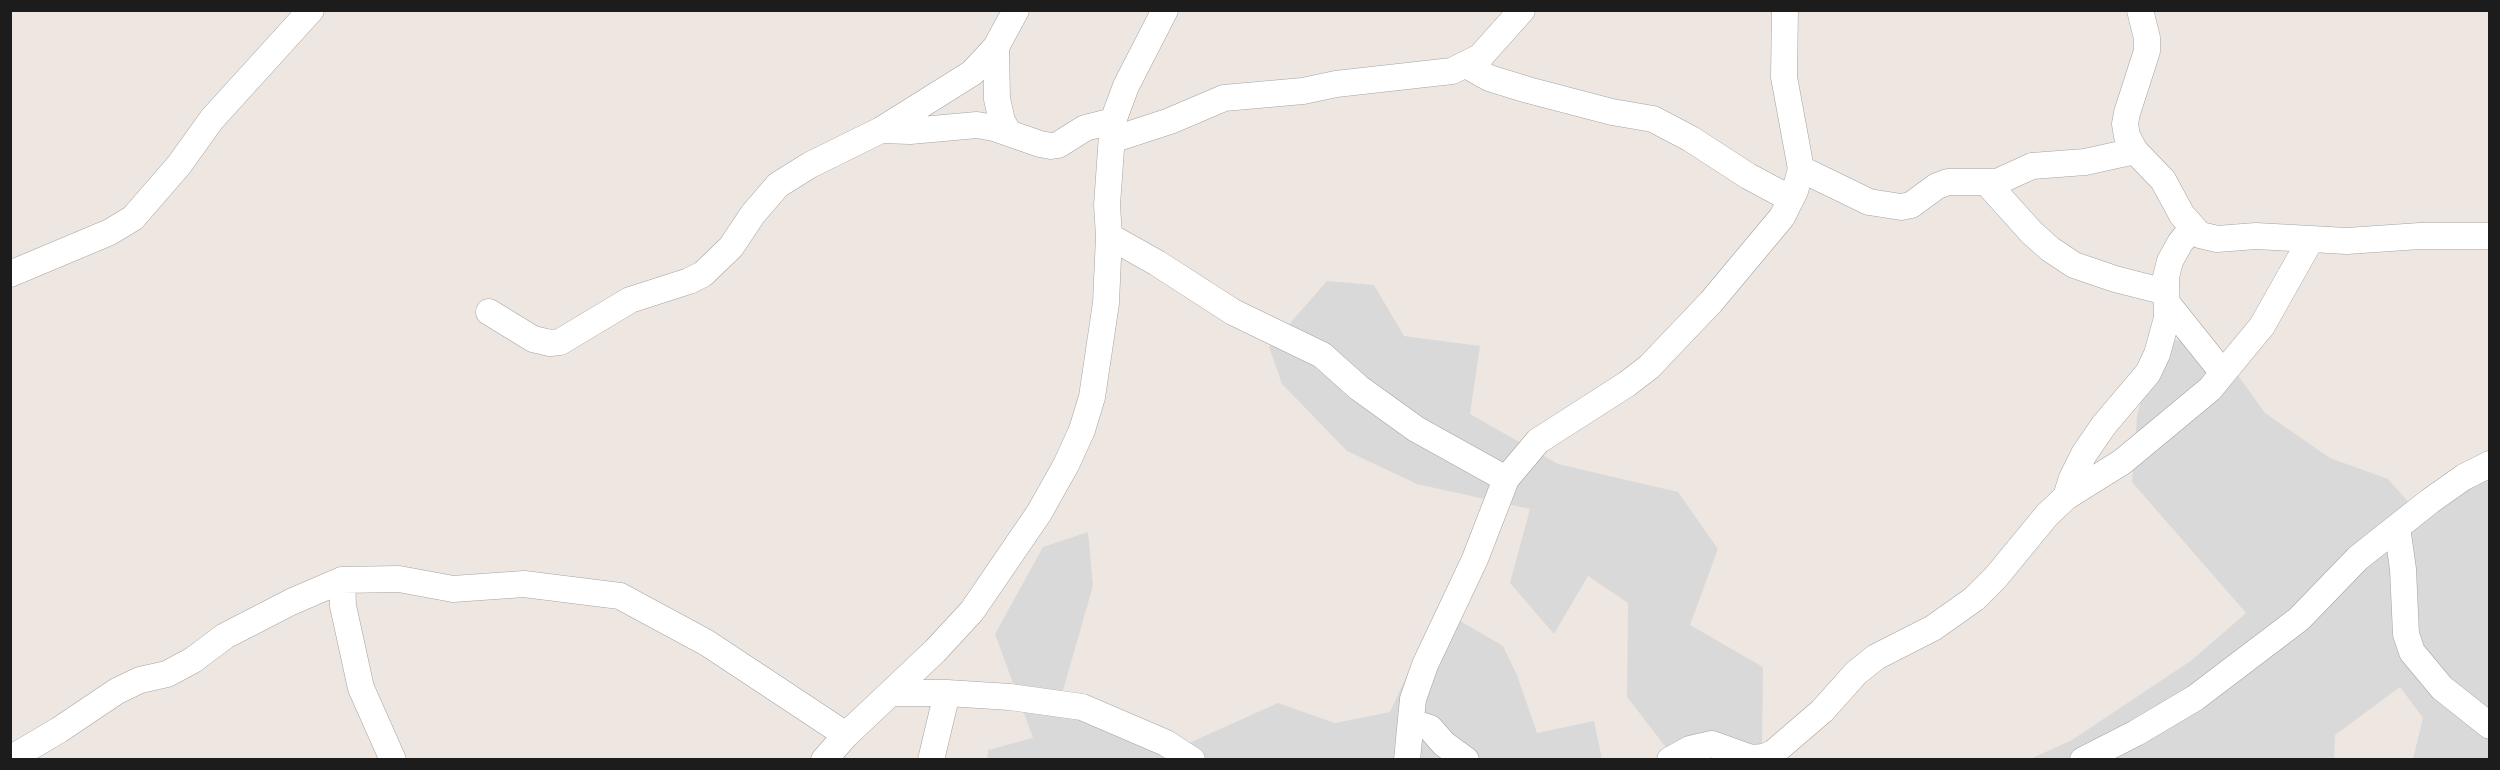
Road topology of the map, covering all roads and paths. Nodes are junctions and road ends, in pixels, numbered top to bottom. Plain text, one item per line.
1 (311, 10) edge
2 (1165, 10) edge
3 (1522, 10) edge
4 (1785, 10) edge
5 (2140, 10) edge
6 (1015, 11) edge
7 (996, 47) junction
8 (1466, 65) junction
9 (881, 130) junction
10 (1112, 130) junction
11 (1009, 133) junction
12 (2136, 151) junction
13 (1801, 169) junction
14 (1987, 183) junction
15 (1791, 199) junction
16 (2192, 228) junction
17 (1109, 236) junction
18 (2490, 236) edge
19 (2311, 239) junction
20 (10, 274) edge
21 (2167, 298) junction
22 (489, 312) dead end
23 (2223, 373) junction
24 (2490, 464) edge
25 (1506, 479) junction
26 (2066, 497) junction
27 (2397, 527) junction
28 (342, 580) junction
29 (892, 693) junction
30 (947, 693) junction
31 (1412, 722) junction
32 (2490, 726) edge
33 (846, 735) junction
34 (10, 759) edge
35 (393, 759) edge
36 (824, 759) edge
37 (931, 759) edge
38 (1192, 759) edge
39 (1407, 759) edge
40 (1466, 759) edge
41 (1670, 759) edge
42 (1759, 759) edge
43 (2083, 759) edge

1 - 20 street
2 - 10 street
3 - 8 street
4 - 13 street
5 - 12 street
6 - 7 street
7 - 9 street
7 - 11 street
8 - 10 street
8 - 15 street
9 - 11 street
9 - 22 street
10 - 11 street
10 - 17 street
12 - 14 street
12 - 16 street
13 - 14 street
13 - 15 street
14 - 21 street
15 - 25 street
16 - 19 street
16 - 21 street
17 - 25 street
17 - 29 street
18 - 19 street
19 - 23 street
21 - 23 street
21 - 26 street
23 - 26 street
24 - 27 street
25 - 31 street
26 - 42 street
27 - 32 street
27 - 43 street
28 - 33 street
28 - 34 street
28 - 35 street
29 - 30 street
29 - 33 street
30 - 37 street
30 - 38 street
31 - 39 street
31 - 40 street
33 - 36 street
41 - 42 street

